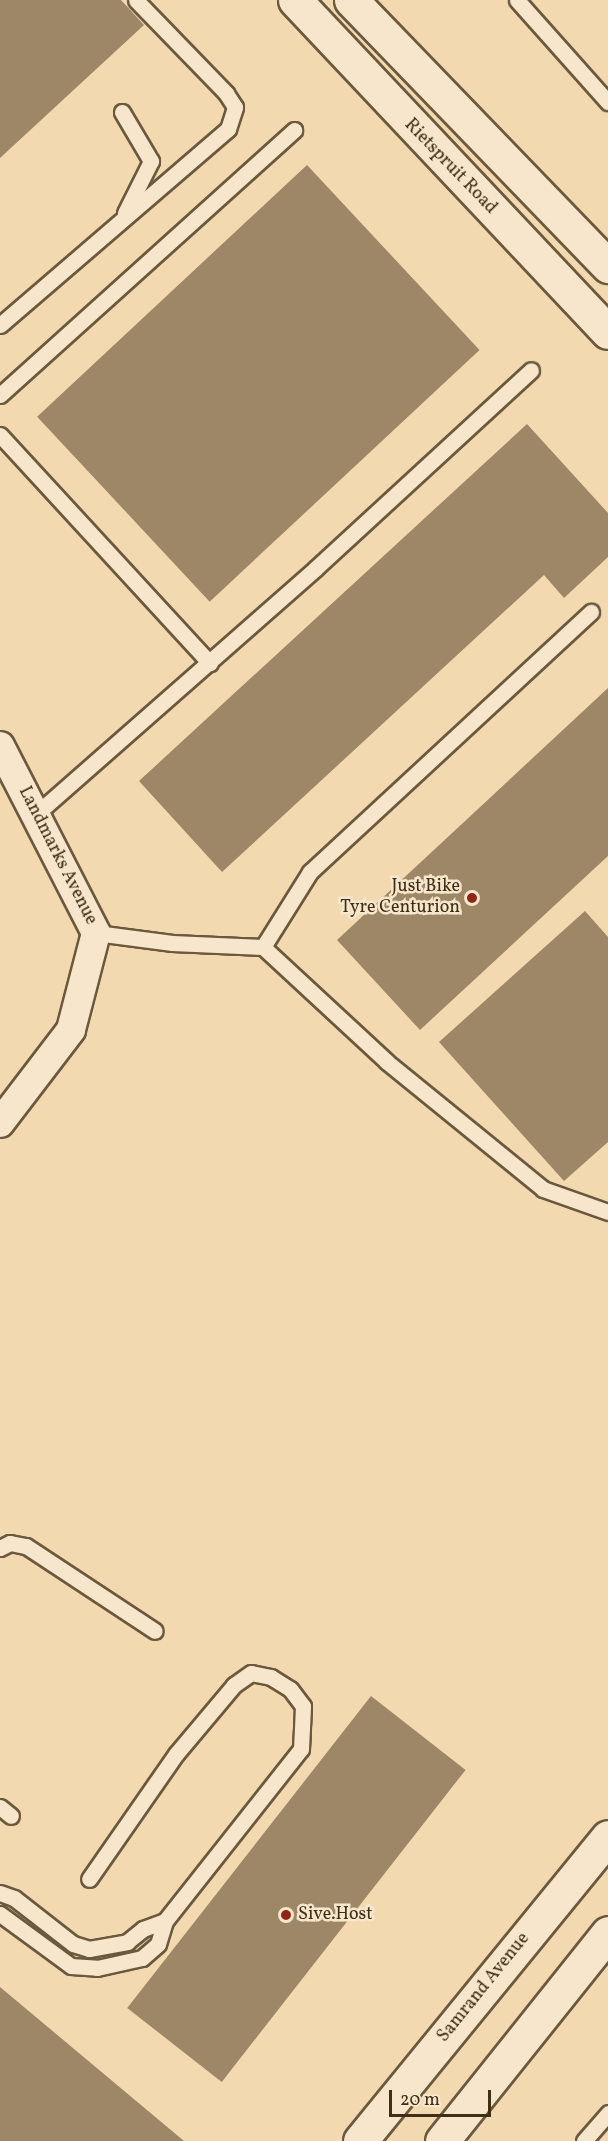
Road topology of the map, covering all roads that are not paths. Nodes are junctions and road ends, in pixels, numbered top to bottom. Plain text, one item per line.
1 (136, 0) edge
2 (295, 0) edge
3 (351, 0) edge
4 (517, 0) edge
5 (608, 102) edge
6 (122, 112) dead end
7 (294, 130) dead end
8 (121, 221) junction
9 (608, 266) edge
10 (0, 326) edge
11 (608, 332) edge
12 (531, 370) dead end
13 (0, 395) edge
14 (0, 435) edge
15 (591, 612) dead end
16 (210, 663) junction
17 (0, 746) edge
18 (35, 814) junction
19 (96, 933) junction
20 (263, 947) junction
21 (0, 1123) edge
22 (608, 1212) edge
23 (0, 1548) edge
24 (155, 1631) dead end
25 (608, 1837) edge
26 (608, 1871) edge
27 (89, 1879) dead end
28 (0, 1893) edge
29 (0, 1914) edge
30 (165, 1921) junction
31 (608, 1933) edge
32 (492, 1977) junction
33 (608, 2113) edge
34 (360, 2141) edge
35 (442, 2141) edge
36 (584, 2141) edge

1 - 8 lane
2 - 11 street, Rietspruit Road
3 - 9 street
4 - 5 lane
6 - 8 lane
7 - 13 lane
8 - 10 lane
12 - 16 lane
14 - 16 lane
15 - 20 lane
16 - 18 lane
17 - 18 street, Landmarks Avenue
18 - 19 street, Landmarks Avenue
19 - 20 lane
19 - 21 street, Landmarks Avenue
20 - 22 lane
23 - 24 lane
25 - 32 street, Samrand Avenue
26 - 32 street
27 - 30 lane
28 - 30 lane
29 - 30 lane
31 - 35 street
32 - 34 street, Samrand Avenue
33 - 36 lane

